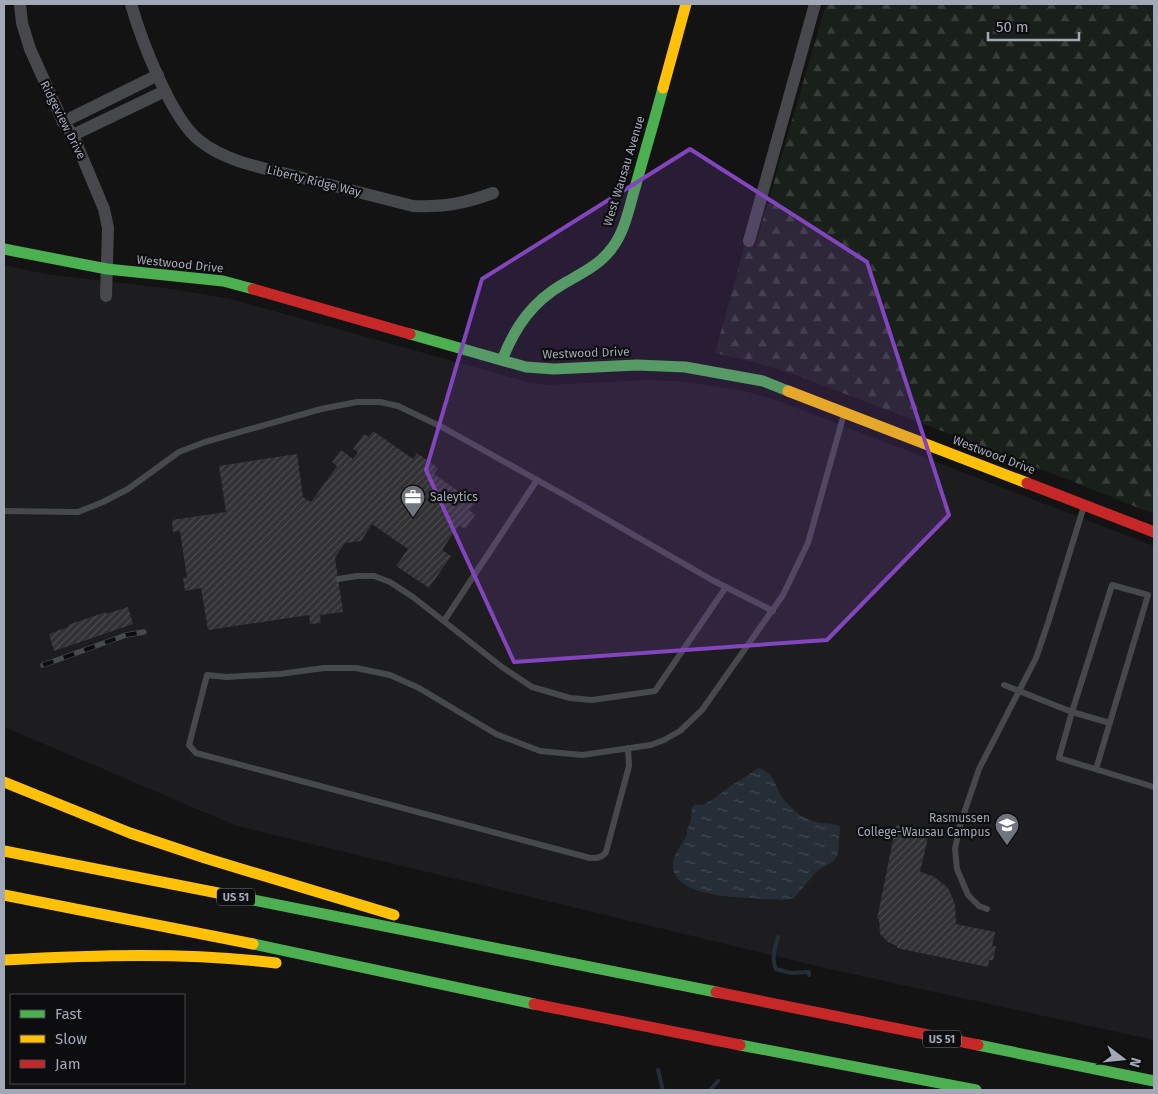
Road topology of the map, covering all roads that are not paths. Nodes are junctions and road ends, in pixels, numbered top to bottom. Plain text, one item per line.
1 (20, 4) edge
2 (131, 4) edge
3 (686, 4) edge
4 (815, 4) edge
5 (158, 75) junction
6 (165, 91) junction
7 (63, 122) junction
8 (73, 135) junction
9 (493, 194) dead end
10 (749, 241) dead end
11 (4, 249) edge
12 (107, 269) junction
13 (106, 296) dead end
14 (502, 360) junction
15 (845, 412) junction
16 (537, 480) junction
17 (1084, 505) junction
18 (4, 511) edge
19 (1154, 532) edge
20 (338, 579) dead end
21 (726, 587) junction
22 (773, 611) junction
23 (444, 621) junction
24 (1004, 685) dead end
25 (1020, 691) junction
26 (1072, 712) junction
27 (1110, 723) junction
28 (628, 748) junction
29 (1096, 769) junction
30 (4, 782) edge
31 (1154, 787) edge
32 (4, 851) edge
33 (4, 895) edge
34 (987, 909) dead end
35 (468, 942) junction
36 (4, 960) edge
37 (288, 965) dead end
38 (326, 971) dead end
39 (448, 987) junction
40 (1154, 1081) edge
41 (976, 1090) edge

1 - 7 street, Ridgeview Drive
2 - 5 street, Liberty Ridge Way
3 - 14 main road, West Wausau Avenue
4 - 10 street
5 - 6 street, Liberty Ridge Way
5 - 7 street
6 - 8 street
6 - 9 street, Liberty Ridge Way
7 - 8 street, Ridgeview Drive
8 - 12 street, Ridgeview Drive
11 - 12 main road, Westwood Drive
12 - 13 street, Ridgeview Drive
12 - 14 main road, Westwood Drive
14 - 15 main road, Westwood Drive
15 - 17 main road, Westwood Drive
15 - 22 lane
16 - 18 lane
16 - 21 lane
16 - 23 lane
17 - 19 main road, Westwood Drive
17 - 25 lane
20 - 23 lane
21 - 22 lane
21 - 23 lane
22 - 28 lane
24 - 25 lane
25 - 26 lane
25 - 34 lane
26 - 27 lane
26 - 27 lane
26 - 29 lane
27 - 29 lane
28 - 28 lane
29 - 31 lane
30 - 35 main road
32 - 35 main road, US 51
33 - 39 main road
35 - 40 main road, US 51
36 - 37 main road
38 - 39 main road
39 - 41 main road

